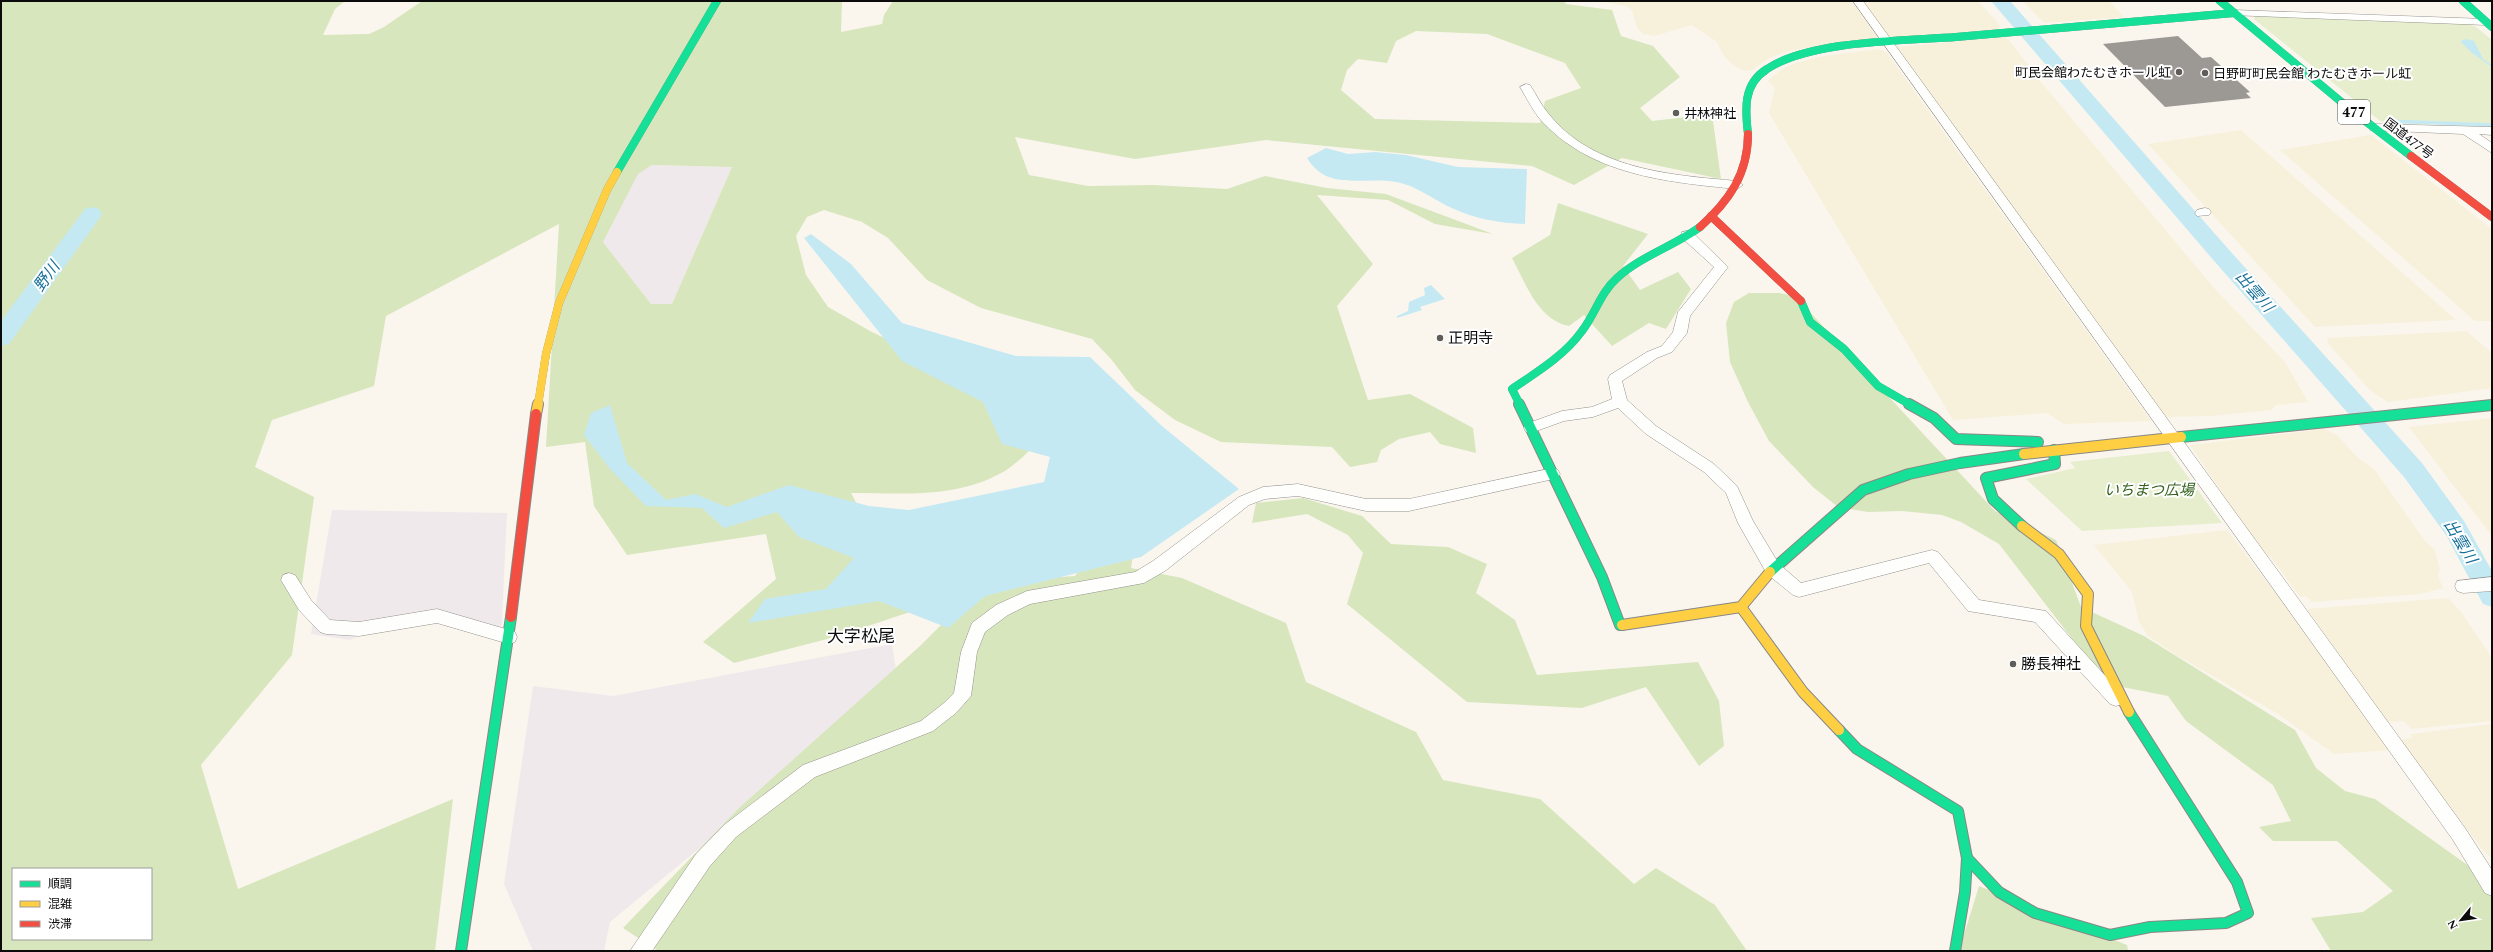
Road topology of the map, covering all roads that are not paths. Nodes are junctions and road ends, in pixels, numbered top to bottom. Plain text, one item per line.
1 (717, 1) edge
2 (1858, 1) edge
3 (2220, 1) edge
4 (2463, 1) edge
5 (2234, 13) junction
6 (2490, 24) edge
7 (1889, 43) junction
8 (1526, 87) dead end
9 (2374, 128) junction
10 (2467, 131) junction
11 (2492, 131) edge
12 (2492, 149) edge
13 (1737, 185) junction
14 (1711, 216) junction
15 (2492, 217) edge
16 (1687, 235) junction
17 (1620, 402) junction
18 (2492, 405) edge
19 (1531, 428) junction
20 (2173, 438) junction
21 (2054, 450) junction
22 (1553, 474) junction
23 (1773, 569) junction
24 (289, 580) dead end
25 (2492, 584) edge
26 (2463, 586) dead end
27 (1741, 606) junction
28 (510, 637) junction
29 (2130, 714) junction
30 (1967, 858) junction
31 (2492, 887) edge
32 (461, 951) edge
33 (640, 951) edge
34 (1955, 951) edge

1 - 28 main road
2 - 7 street
3 - 5 main road, 国道477号 / 477
4 - 6 main road
5 - 6 street
5 - 7 main road
5 - 9 main road, 国道477号 / 477
7 - 13 main road
7 - 20 street
8 - 13 street
9 - 10 street
9 - 15 main road, 国道477号 / 477
10 - 11 street
10 - 12 street
13 - 14 main road
14 - 16 main road
14 - 21 main road
16 - 17 street
16 - 19 main road
17 - 19 street
17 - 23 street
18 - 20 main road
19 - 22 main road
20 - 21 main road
20 - 31 street
21 - 23 main road
21 - 29 main road
22 - 27 main road
22 - 33 street
23 - 27 main road
23 - 29 street
24 - 28 street
25 - 26 street
27 - 30 main road
28 - 32 main road
29 - 30 main road
30 - 34 main road

